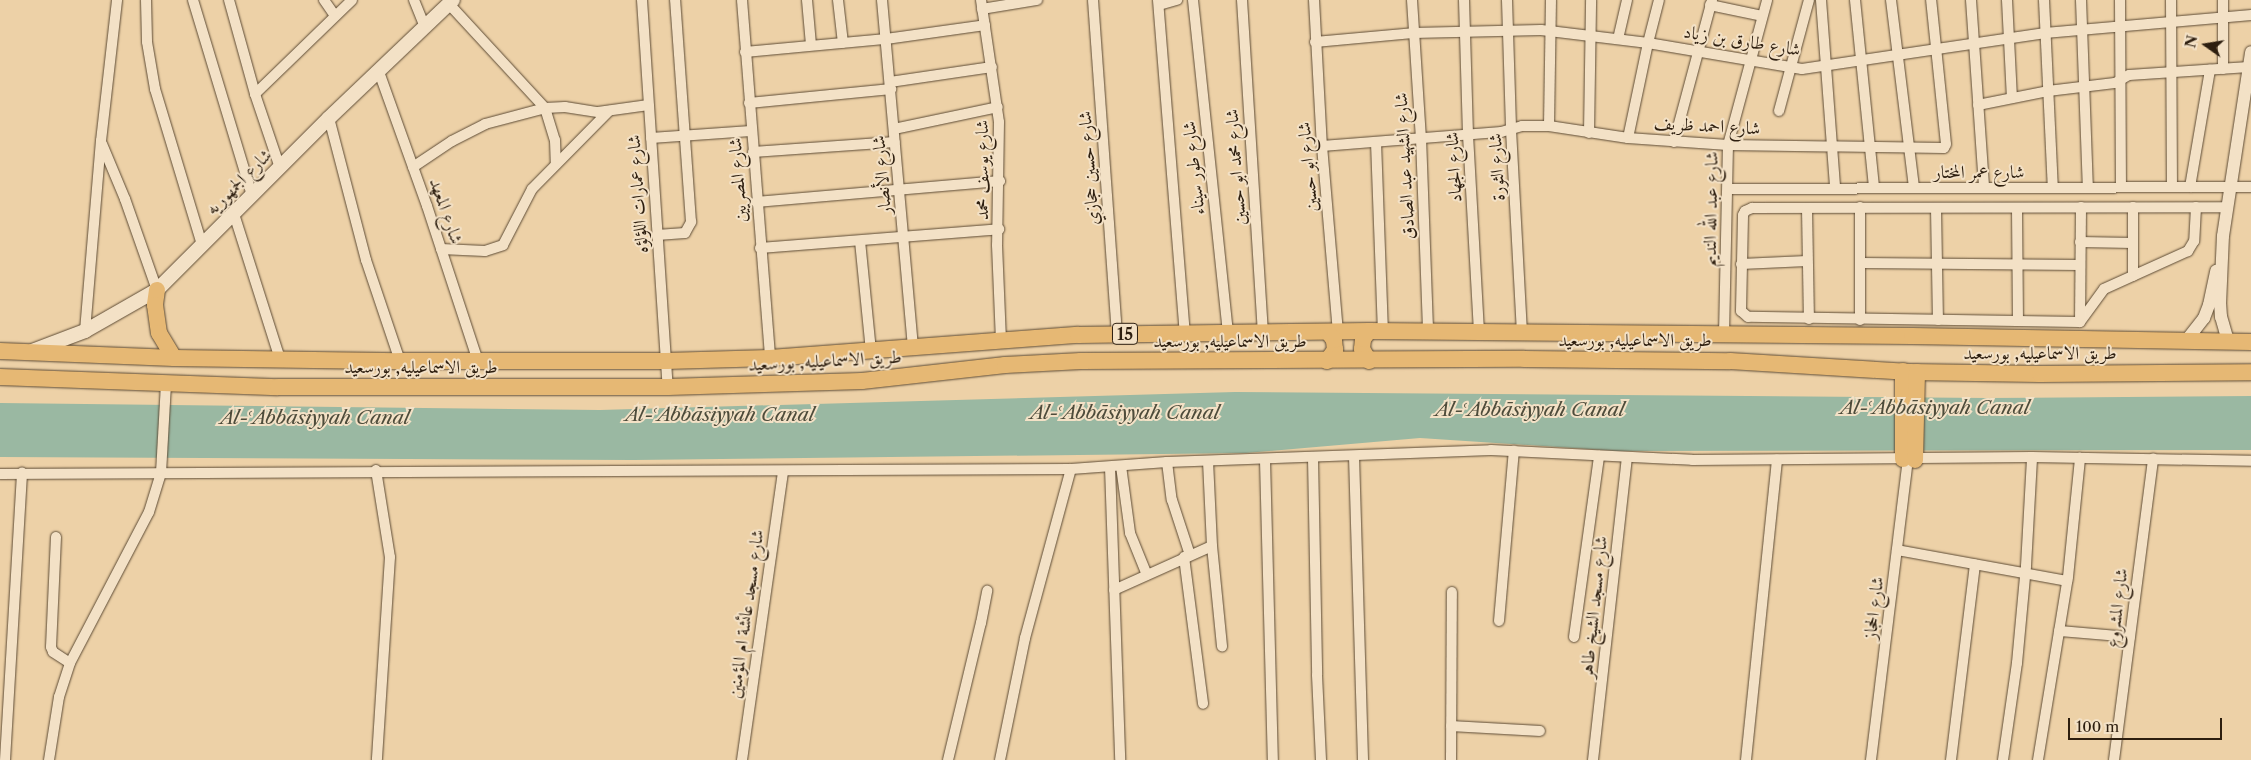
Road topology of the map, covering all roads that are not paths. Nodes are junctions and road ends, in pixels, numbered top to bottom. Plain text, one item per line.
1 (116, 0) edge
2 (146, 0) edge
3 (193, 0) edge
4 (229, 0) edge
5 (324, 0) edge
6 (352, 0) edge
7 (414, 0) edge
8 (642, 0) edge
9 (674, 0) edge
10 (742, 0) edge
11 (807, 0) edge
12 (838, 0) edge
13 (885, 0) edge
14 (1037, 0) edge
15 (1093, 0) edge
16 (1177, 0) edge
17 (1193, 0) edge
18 (1242, 0) edge
19 (1314, 0) edge
20 (1412, 0) edge
21 (1464, 0) edge
22 (1507, 0) edge
23 (1551, 0) edge
24 (1591, 0) edge
25 (1627, 0) edge
26 (1660, 0) edge
27 (1767, 0) edge
28 (1809, 0) edge
29 (1821, 0) edge
30 (1855, 0) edge
31 (1891, 0) edge
32 (1931, 0) edge
33 (1971, 0) edge
34 (2007, 0) edge
35 (2044, 0) edge
36 (2081, 0) edge
37 (2120, 0) edge
38 (2171, 0) edge
39 (2223, 0) edge
40 (451, 2) edge
41 (1711, 2) edge
42 (1158, 3) edge
43 (982, 5) edge
44 (2251, 14) edge
45 (335, 16) junction
46 (1762, 16) junction
47 (2223, 16) junction
48 (2172, 20) junction
49 (985, 25) junction
50 (2120, 25) junction
51 (425, 27) junction
52 (1507, 29) junction
53 (2081, 29) junction
54 (1464, 31) junction
55 (1552, 31) junction
56 (2046, 33) junction
57 (1414, 34) junction
58 (1592, 36) junction
59 (886, 39) junction
60 (1618, 39) junction
61 (2009, 39) junction
62 (1315, 42) junction
63 (843, 43) junction
64 (1648, 43) junction
65 (1974, 44) junction
66 (811, 45) junction
67 (1697, 50) junction
68 (1936, 50) junction
69 (745, 52) junction
70 (1898, 55) junction
71 (1750, 60) junction
72 (1862, 60) junction
73 (2250, 62) edge
74 (992, 66) junction
75 (1826, 66) junction
76 (1791, 68) junction
77 (2224, 69) junction
78 (2210, 70) junction
79 (379, 72) junction
80 (2171, 72) junction
81 (2122, 79) junction
82 (890, 85) junction
83 (2084, 87) junction
84 (2048, 91) junction
85 (255, 94) junction
86 (2012, 98) junction
87 (749, 102) junction
88 (649, 105) junction
89 (1978, 105) junction
90 (998, 107) junction
91 (545, 108) junction
92 (609, 111) junction
93 (1779, 111) dead end
94 (2246, 112) edge
95 (330, 118) junction
96 (1549, 126) junction
97 (894, 129) junction
98 (1511, 130) junction
99 (751, 131) junction
100 (1589, 133) junction
101 (1468, 135) junction
102 (685, 136) junction
103 (651, 138) junction
104 (1421, 138) junction
105 (1628, 138) junction
106 (101, 141) junction
107 (896, 142) junction
108 (1376, 142) junction
109 (1674, 142) junction
110 (1728, 145) junction
111 (1322, 146) junction
112 (1832, 147) junction
113 (1871, 148) junction
114 (1909, 148) junction
115 (752, 152) junction
116 (556, 164) junction
117 (413, 167) junction
118 (280, 168) junction
119 (1000, 181) junction
120 (2088, 187) junction
121 (2121, 187) junction
122 (2172, 187) junction
123 (2190, 187) junction
124 (2229, 187) junction
125 (2251, 187) edge
126 (1835, 188) junction
127 (1874, 188) junction
128 (1914, 188) junction
129 (1984, 188) junction
130 (2053, 188) junction
131 (1728, 189) junction
132 (900, 190) junction
133 (252, 196) junction
134 (756, 202) junction
135 (1860, 207) junction
136 (2196, 207) junction
137 (2226, 207) junction
138 (1806, 208) junction
139 (1936, 208) junction
140 (2017, 208) junction
141 (2080, 208) junction
142 (2133, 208) junction
143 (234, 214) junction
144 (999, 229) junction
145 (657, 235) junction
146 (2223, 236) junction
147 (904, 238) junction
148 (860, 241) junction
149 (2080, 242) junction
150 (2133, 243) junction
151 (202, 245) junction
152 (441, 248) junction
153 (760, 248) junction
154 (1807, 261) junction
155 (1861, 263) junction
156 (1742, 264) junction
157 (1937, 264) junction
158 (2018, 265) junction
159 (2080, 265) junction
160 (2133, 276) junction
161 (157, 290) junction
162 (1808, 319) junction
163 (1860, 320) junction
164 (1938, 320) junction
165 (2018, 321) junction
166 (2080, 322) junction
167 (85, 331) junction
168 (1428, 331) junction
169 (1228, 332) junction
170 (1263, 332) junction
171 (1333, 332) junction
172 (1376, 332) junction
173 (1479, 332) junction
174 (1522, 332) junction
175 (1185, 333) junction
176 (1117, 334) junction
177 (1724, 335) junction
178 (1001, 340) junction
179 (2186, 341) junction
180 (2228, 342) junction
181 (2251, 342) edge
182 (913, 348) junction
183 (0, 351) edge
184 (871, 351) junction
185 (26, 352) junction
186 (174, 358) junction
187 (770, 358) junction
188 (280, 359) junction
189 (400, 361) junction
190 (478, 361) junction
191 (666, 361) junction
192 (1327, 361) junction
193 (1369, 361) junction
194 (1910, 372) junction
195 (2251, 372) edge
196 (0, 376) edge
197 (166, 384) junction
198 (668, 387) junction
199 (1514, 451) junction
200 (1354, 456) junction
201 (1599, 456) junction
202 (1627, 457) junction
203 (2032, 457) junction
204 (1312, 458) junction
205 (1909, 458) junction
206 (2080, 458) junction
207 (2152, 459) junction
208 (1265, 460) junction
209 (1777, 460) junction
210 (1208, 461) junction
211 (2251, 461) edge
212 (1167, 462) junction
213 (1110, 466) junction
214 (1121, 466) junction
215 (1071, 468) junction
216 (376, 470) junction
217 (783, 472) junction
218 (22, 473) junction
219 (161, 473) junction
220 (0, 474) edge
221 (56, 537) dead end
222 (1212, 546) junction
223 (1897, 550) junction
224 (1187, 556) junction
225 (1976, 564) junction
226 (2025, 573) junction
227 (1147, 575) junction
228 (2067, 581) junction
229 (1114, 590) junction
230 (987, 591) dead end
231 (1452, 592) dead end
232 (1499, 621) dead end
233 (2059, 631) junction
234 (1574, 637) dead end
235 (2130, 637) junction
236 (1222, 647) dead end
237 (70, 663) junction
238 (1203, 704) dead end
239 (1451, 726) junction
240 (1540, 731) dead end
241 (5, 760) edge
242 (49, 760) edge
243 (377, 760) edge
244 (742, 760) edge
245 (948, 760) edge
246 (1000, 760) edge
247 (1120, 760) edge
248 (1273, 760) edge
249 (1321, 760) edge
250 (1363, 760) edge
251 (1451, 760) edge
252 (1593, 760) edge
253 (1746, 760) edge
254 (1872, 760) edge
255 (1952, 760) edge
256 (2003, 760) edge
257 (2038, 760) edge
258 (2114, 760) edge

1 - 106 street
2 - 151 street
3 - 133 street
4 - 85 street
5 - 45 street
6 - 45 street
7 - 51 street
8 - 88 street, شارع عمارات اللؤلؤه
9 - 102 street
10 - 69 street, شارع المصريين
11 - 66 street
12 - 63 street
13 - 59 street, شارع الأنصار
14 - 43 street
15 - 176 street, شارع حسين حجازي
16 - 42 street
17 - 169 street, شارع طور سيناء
18 - 170 street, شارع محمد ابو حسين
19 - 62 street, شارع ابو حسين
20 - 57 street, شارع الشهيد عبد الصادق
21 - 54 street, شارع الجهاد
22 - 52 street, شارع الثورة
23 - 55 street
24 - 58 street
25 - 60 street
26 - 64 street
27 - 46 street, شارع عبد الله النديم
28 - 76 street
29 - 75 street
30 - 72 street
31 - 70 street
32 - 68 street, شارع احمد ظريف
33 - 65 street
34 - 61 street
35 - 56 street
36 - 53 street
37 - 50 street
38 - 48 street
39 - 47 street
40 - 51 main road, شارع الجمهوريه
40 - 91 street
41 - 46 street
41 - 67 street
42 - 175 street
43 - 49 street, شارع يوسف محمد
44 - 47 street, شارع طارق بن زياد
45 - 85 street
46 - 71 street, شارع عبد الله النديم
47 - 48 street, شارع طارق بن زياد
47 - 77 street
48 - 50 street, شارع طارق بن زياد
48 - 80 street
49 - 59 street
49 - 74 street, شارع يوسف محمد
50 - 53 street, شارع طارق بن زياد
50 - 81 street
51 - 79 main road, شارع الجمهوريه
52 - 54 street, شارع طارق بن زياد
52 - 55 street, شارع طارق بن زياد
52 - 98 street, شارع الثورة
53 - 56 street, شارع طارق بن زياد
53 - 83 street
54 - 57 street, شارع طارق بن زياد
54 - 101 street, شارع الجهاد
55 - 58 street, شارع طارق بن زياد
55 - 96 street
56 - 61 street, شارع طارق بن زياد
56 - 84 street
57 - 62 street, شارع طارق بن زياد
57 - 104 street, شارع الشهيد عبد الصادق
58 - 60 street, شارع طارق بن زياد
58 - 100 street
59 - 63 street
59 - 82 street, شارع الأنصار
60 - 64 street, شارع طارق بن زياد
61 - 65 street, شارع طارق بن زياد
61 - 86 street
62 - 111 street, شارع ابو حسين
63 - 66 street
64 - 67 street, شارع طارق بن زياد
64 - 105 street
65 - 68 street, شارع طارق بن زياد
65 - 89 street
66 - 69 street
67 - 71 street, شارع طارق بن زياد
67 - 109 street
68 - 70 street, شارع طارق بن زياد
68 - 114 street, شارع احمد ظريف
69 - 87 street, شارع المصريين
70 - 72 street, شارع طارق بن زياد
70 - 114 street
71 - 76 street, شارع طارق بن زياد
71 - 110 street, شارع عبد الله النديم
72 - 75 street, شارع طارق بن زياد
72 - 113 street
73 - 77 street
73 - 94 street
74 - 82 street
74 - 90 street, شارع يوسف محمد
75 - 76 street, شارع طارق بن زياد
75 - 112 street
76 - 93 street
77 - 78 street
78 - 80 street
78 - 123 street
79 - 95 main road, شارع الجمهوريه
79 - 117 street, شارع المعهد
80 - 81 street
80 - 122 street
81 - 83 street
81 - 121 street
82 - 87 street
82 - 97 street, شارع الأنصار
83 - 84 street
83 - 120 street
84 - 86 street
84 - 130 street
85 - 118 street
86 - 89 street
87 - 99 street, شارع المصريين
88 - 92 street
88 - 103 street, شارع عمارات اللؤلؤه
89 - 129 street
90 - 97 street
90 - 119 street, شارع يوسف محمد
91 - 92 street
91 - 116 street
91 - 117 street
92 - 116 street
94 - 124 street
95 - 118 main road, شارع الجمهوريه
95 - 189 street
96 - 98 street, شارع احمد ظريف
96 - 100 street, شارع احمد ظريف
97 - 107 street, شارع الأنصار
98 - 101 street, شارع احمد ظريف
98 - 174 street, شارع الثورة
99 - 102 street
99 - 115 street, شارع المصريين
100 - 105 street, شارع احمد ظريف
101 - 104 street, شارع احمد ظريف
101 - 173 street, شارع الجهاد
102 - 103 street
102 - 145 street
103 - 145 street, شارع عمارات اللؤلؤه
104 - 108 street, شارع احمد ظريف
104 - 168 street, شارع الشهيد عبد الصادق
105 - 109 street, شارع احمد ظريف
106 - 161 street
106 - 167 street
107 - 115 street
107 - 132 street, شارع الأنصار
108 - 111 street, شارع احمد ظريف
108 - 172 street
109 - 110 street, شارع احمد ظريف
110 - 112 street, شارع احمد ظريف
110 - 131 street, شارع عبد الله النديم
111 - 171 street, شارع ابو حسين
112 - 113 street, شارع احمد ظريف
112 - 126 street
113 - 114 street, شارع احمد ظريف
113 - 127 street
114 - 128 street
115 - 134 street, شارع المصريين
116 - 152 street
117 - 152 street, شارع المعهد
118 - 133 main road, شارع الجمهوريه
119 - 132 street
119 - 144 street, شارع يوسف محمد
120 - 121 street, شارع عمر المختار
120 - 130 street, شارع عمر المختار
121 - 122 street, شارع عمر المختار
122 - 123 street, شارع عمر المختار
123 - 124 street, شارع عمر المختار
124 - 125 street, شارع عمر المختار
124 - 137 street
126 - 127 street, شارع عمر المختار
126 - 131 street, شارع عمر المختار
127 - 128 street, شارع عمر المختار
128 - 129 street, شارع عمر المختار
129 - 130 street, شارع عمر المختار
131 - 177 street, شارع عبد الله النديم
132 - 134 street
132 - 147 street, شارع الأنصار
133 - 143 main road, شارع الجمهوريه
134 - 153 street, شارع المصريين
135 - 138 street
135 - 139 street
135 - 155 street
136 - 137 street
136 - 142 street
136 - 160 street
137 - 146 street
138 - 154 street
138 - 156 street
139 - 140 street
139 - 157 street
140 - 141 street
140 - 158 street
141 - 142 street
141 - 149 street
142 - 150 street
143 - 151 main road, شارع الجمهوريه
143 - 188 street
144 - 147 street
144 - 178 street, شارع يوسف محمد
145 - 191 street, شارع عمارات اللؤلؤه
146 - 179 street
146 - 180 street
147 - 148 street
147 - 182 street, شارع الأنصار
148 - 153 street
148 - 184 street
149 - 150 street
149 - 159 street
150 - 160 street
151 - 161 main road, شارع الجمهوريه
152 - 190 street, شارع المعهد
153 - 187 street, شارع المصريين
154 - 156 street
154 - 162 street
155 - 157 street
155 - 163 street
156 - 162 street
157 - 158 street
157 - 164 street
158 - 159 street
158 - 165 street
159 - 166 street
160 - 166 street
161 - 167 main road, شارع الجمهوريه
161 - 186 highway
162 - 163 street
163 - 164 street
164 - 165 street
165 - 166 street
167 - 185 main road, شارع الجمهوريه
168 - 172 highway, طريق الاسماعيليه, بورسعيد / 15
168 - 173 highway, طريق الاسماعيليه, بورسعيد / 15
169 - 170 highway, طريق الاسماعيليه, بورسعيد / 15
169 - 175 highway, طريق الاسماعيليه, بورسعيد / 15
170 - 171 highway, طريق الاسماعيليه, بورسعيد / 15
171 - 172 highway, طريق الاسماعيليه, بورسعيد / 15
171 - 192 highway
172 - 193 highway
173 - 174 highway, طريق الاسماعيليه, بورسعيد / 15
174 - 177 highway, طريق الاسماعيليه, بورسعيد / 15
175 - 176 highway, طريق الاسماعيليه, بورسعيد / 15
176 - 178 highway, طريق الاسماعيليه, بورسعيد / 15
177 - 179 highway, طريق الاسماعيليه, بورسعيد / 15
178 - 182 highway, طريق الاسماعيليه, بورسعيد / 15
179 - 180 highway, طريق الاسماعيليه, بورسعيد / 15
180 - 181 highway, طريق الاسماعيليه, بورسعيد / 15
182 - 184 highway, طريق الاسماعيليه, بورسعيد / 15
183 - 185 highway, طريق الاسماعيليه, بورسعيد / 15
184 - 187 highway, طريق الاسماعيليه, بورسعيد / 15
185 - 186 highway, طريق الاسماعيليه, بورسعيد / 15
186 - 188 highway, طريق الاسماعيليه, بورسعيد / 15
187 - 191 highway, طريق الاسماعيليه, بورسعيد / 15
188 - 189 highway, طريق الاسماعيليه, بورسعيد / 15
189 - 190 highway, طريق الاسماعيليه, بورسعيد / 15
190 - 191 highway, طريق الاسماعيليه, بورسعيد / 15
191 - 198 street, شارع عمارات اللؤلؤه
192 - 193 highway, طريق الاسماعيليه, بورسعيد
192 - 198 highway, طريق الاسماعيليه, بورسعيد
193 - 194 highway, طريق الاسماعيليه, بورسعيد
194 - 195 highway, طريق الاسماعيليه, بورسعيد
194 - 205 highway
196 - 197 highway, طريق الاسماعيليه, بورسعيد
197 - 198 highway, طريق الاسماعيليه, بورسعيد
197 - 219 street
199 - 200 street
199 - 201 street
199 - 232 street
200 - 204 street
200 - 250 street
201 - 202 street
201 - 234 street
202 - 209 street
202 - 252 street, شارع مسجد الشيخ طاهر
203 - 205 street
203 - 206 street
203 - 226 street
204 - 208 street
204 - 249 street
205 - 209 street
205 - 223 street, شارع الحجاز
206 - 207 street
206 - 228 street
207 - 211 street
207 - 235 street, شارع المشروع
208 - 210 street
208 - 248 street
209 - 253 street
210 - 212 street
210 - 222 street
212 - 214 street
212 - 224 street
213 - 214 street
213 - 215 street
213 - 229 street
214 - 227 street
215 - 217 street
215 - 246 street
216 - 217 street
216 - 219 street
216 - 243 street
217 - 244 street, شارع مسجد عائشة ام المؤمنين
218 - 219 street
218 - 220 street
218 - 241 street
219 - 237 street
221 - 237 street
222 - 224 street
222 - 236 street
223 - 225 street
223 - 254 street, شارع الحجاز
224 - 227 street
224 - 238 street
225 - 226 street
225 - 255 street
226 - 228 street
226 - 256 street
227 - 229 street
228 - 233 street
229 - 247 street
230 - 245 street
231 - 239 street
233 - 235 street
233 - 257 street
235 - 258 street, شارع المشروع
237 - 242 street
239 - 240 street
239 - 251 street

